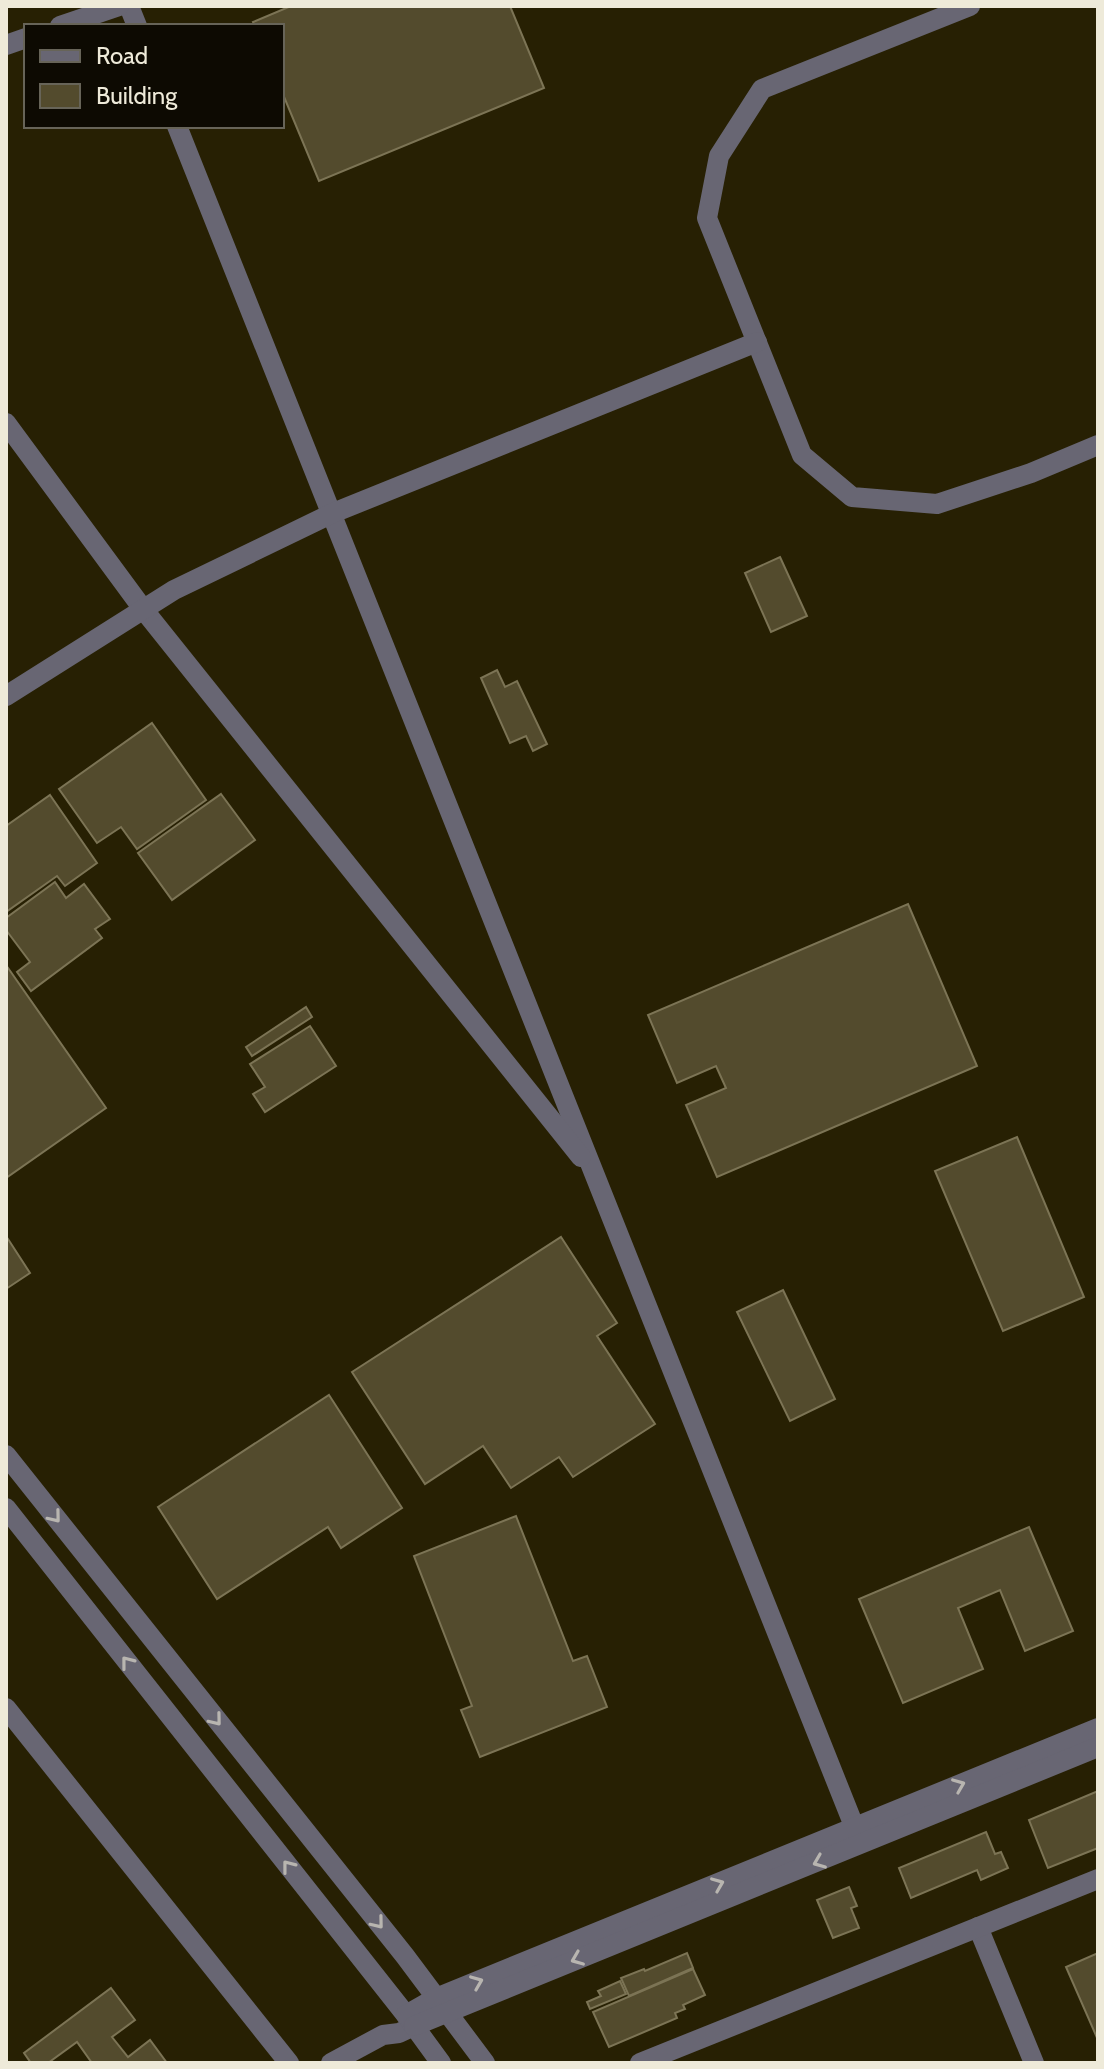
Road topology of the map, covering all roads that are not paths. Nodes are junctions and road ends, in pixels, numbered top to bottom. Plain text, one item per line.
1 (119, 6) edge
2 (964, 7) edge
3 (66, 24) edge
4 (178, 128) edge
5 (757, 342) junction
6 (6, 423) edge
7 (1098, 445) edge
8 (333, 513) junction
9 (143, 609) junction
10 (6, 696) edge
11 (595, 1175) junction
12 (6, 1455) edge
13 (6, 1508) edge
14 (6, 1708) edge
15 (1098, 1728) edge
16 (1098, 1747) edge
17 (858, 1836) junction
18 (1098, 1879) edge
19 (978, 1927) junction
20 (441, 2005) junction
21 (410, 2020) junction
22 (289, 2063) edge
23 (331, 2063) edge
24 (441, 2063) edge
25 (485, 2063) edge
26 (640, 2063) edge
27 (1034, 2063) edge

1 - 3 street
2 - 5 street
4 - 8 street
5 - 7 street
5 - 8 street
6 - 9 street
8 - 9 street
8 - 11 street
9 - 10 street
9 - 11 street
11 - 17 street
12 -> 20 street
21 -> 13 street
14 - 22 street
17 -> 15 street
16 - 17 street
17 - 20 street
18 - 19 street
19 - 26 street
19 - 27 street
20 - 21 street
20 - 25 street
21 - 23 street
21 - 24 street

